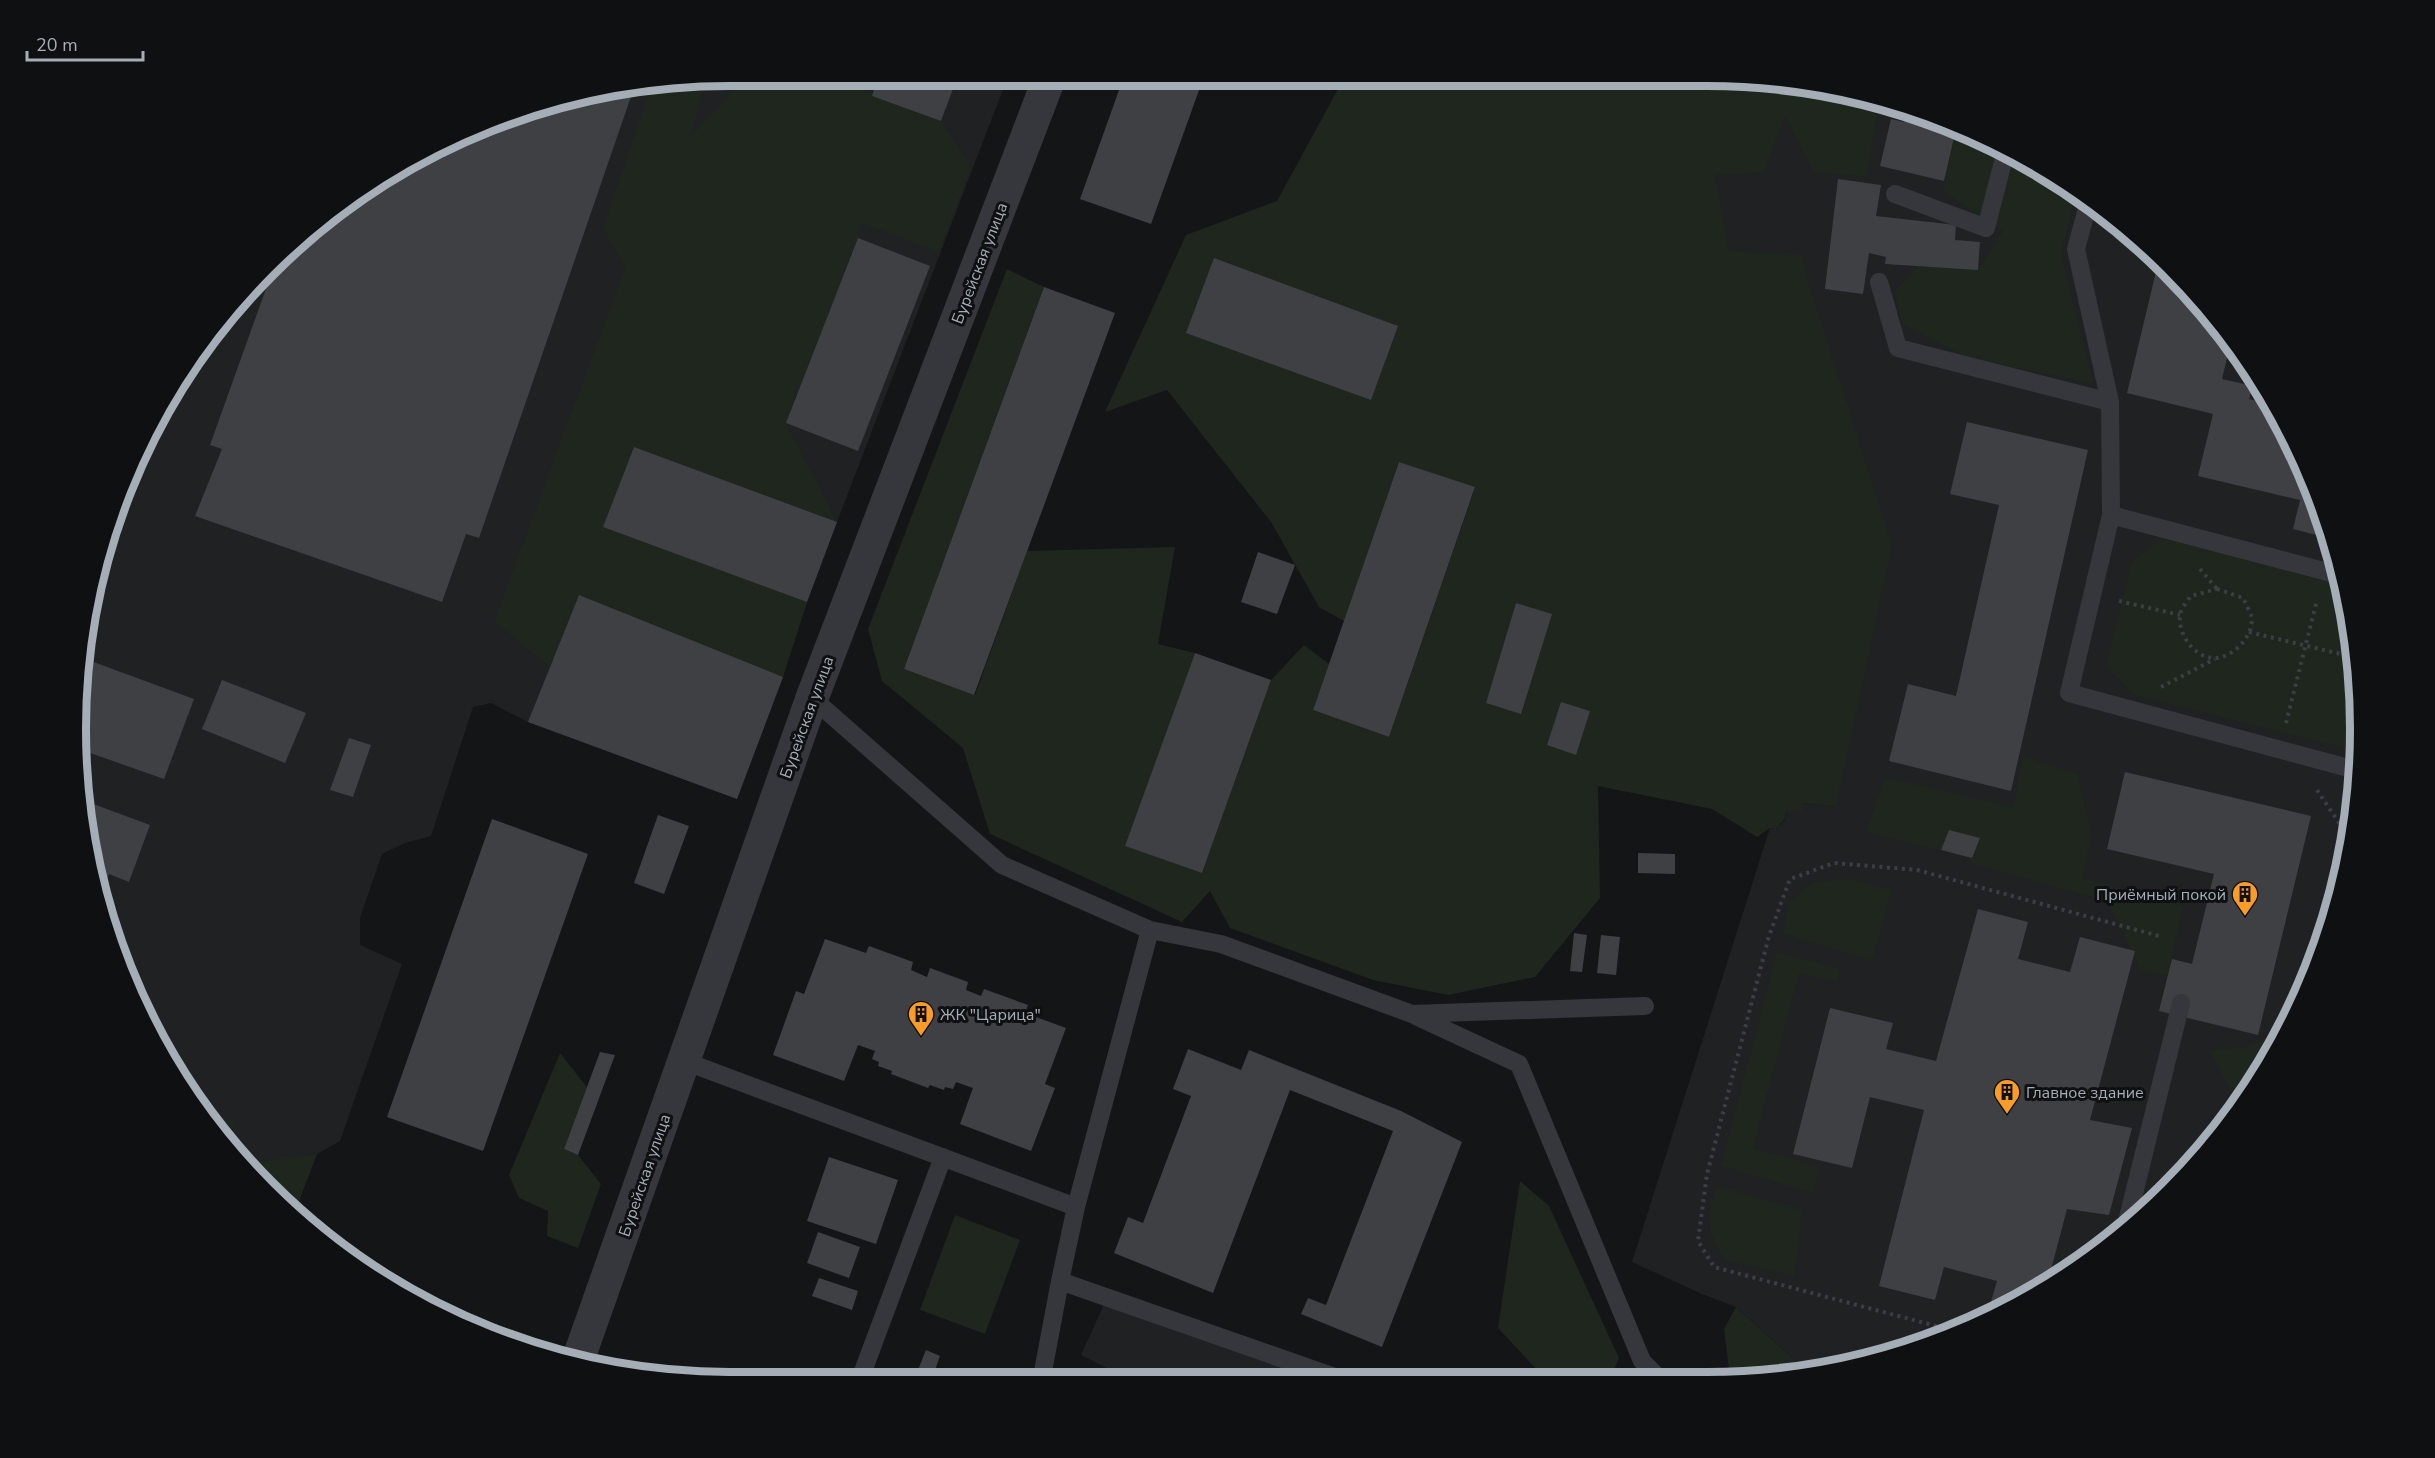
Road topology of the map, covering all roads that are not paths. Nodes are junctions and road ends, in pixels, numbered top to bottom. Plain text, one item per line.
1 (1046, 86) edge
2 (2004, 159) edge
3 (1895, 194) dead end
4 (2087, 210) edge
5 (1879, 282) dead end
6 (2110, 402) junction
7 (2111, 514) junction
8 (2330, 573) edge
9 (812, 698) junction
10 (2348, 768) edge
11 (1150, 930) junction
12 (2181, 1003) dead end
13 (1646, 1006) dead end
14 (1412, 1014) junction
15 (684, 1061) junction
16 (942, 1157) junction
17 (2140, 1204) edge
18 (1076, 1207) junction
19 (1060, 1281) junction
20 (580, 1355) edge
21 (862, 1372) edge
22 (1043, 1372) edge
23 (1320, 1372) edge
24 (1653, 1372) edge

1 - 9 street, Бурейская улица
2 - 3 lane
4 - 6 lane
5 - 6 lane
6 - 7 lane
7 - 8 lane
7 - 10 lane
9 - 11 lane
9 - 15 street, Бурейская улица
11 - 14 lane
11 - 18 lane
12 - 17 lane
13 - 14 lane
14 - 24 lane
15 - 16 lane
15 - 20 street, Бурейская улица
16 - 18 lane
16 - 21 lane
18 - 19 lane
19 - 22 lane
19 - 23 lane

